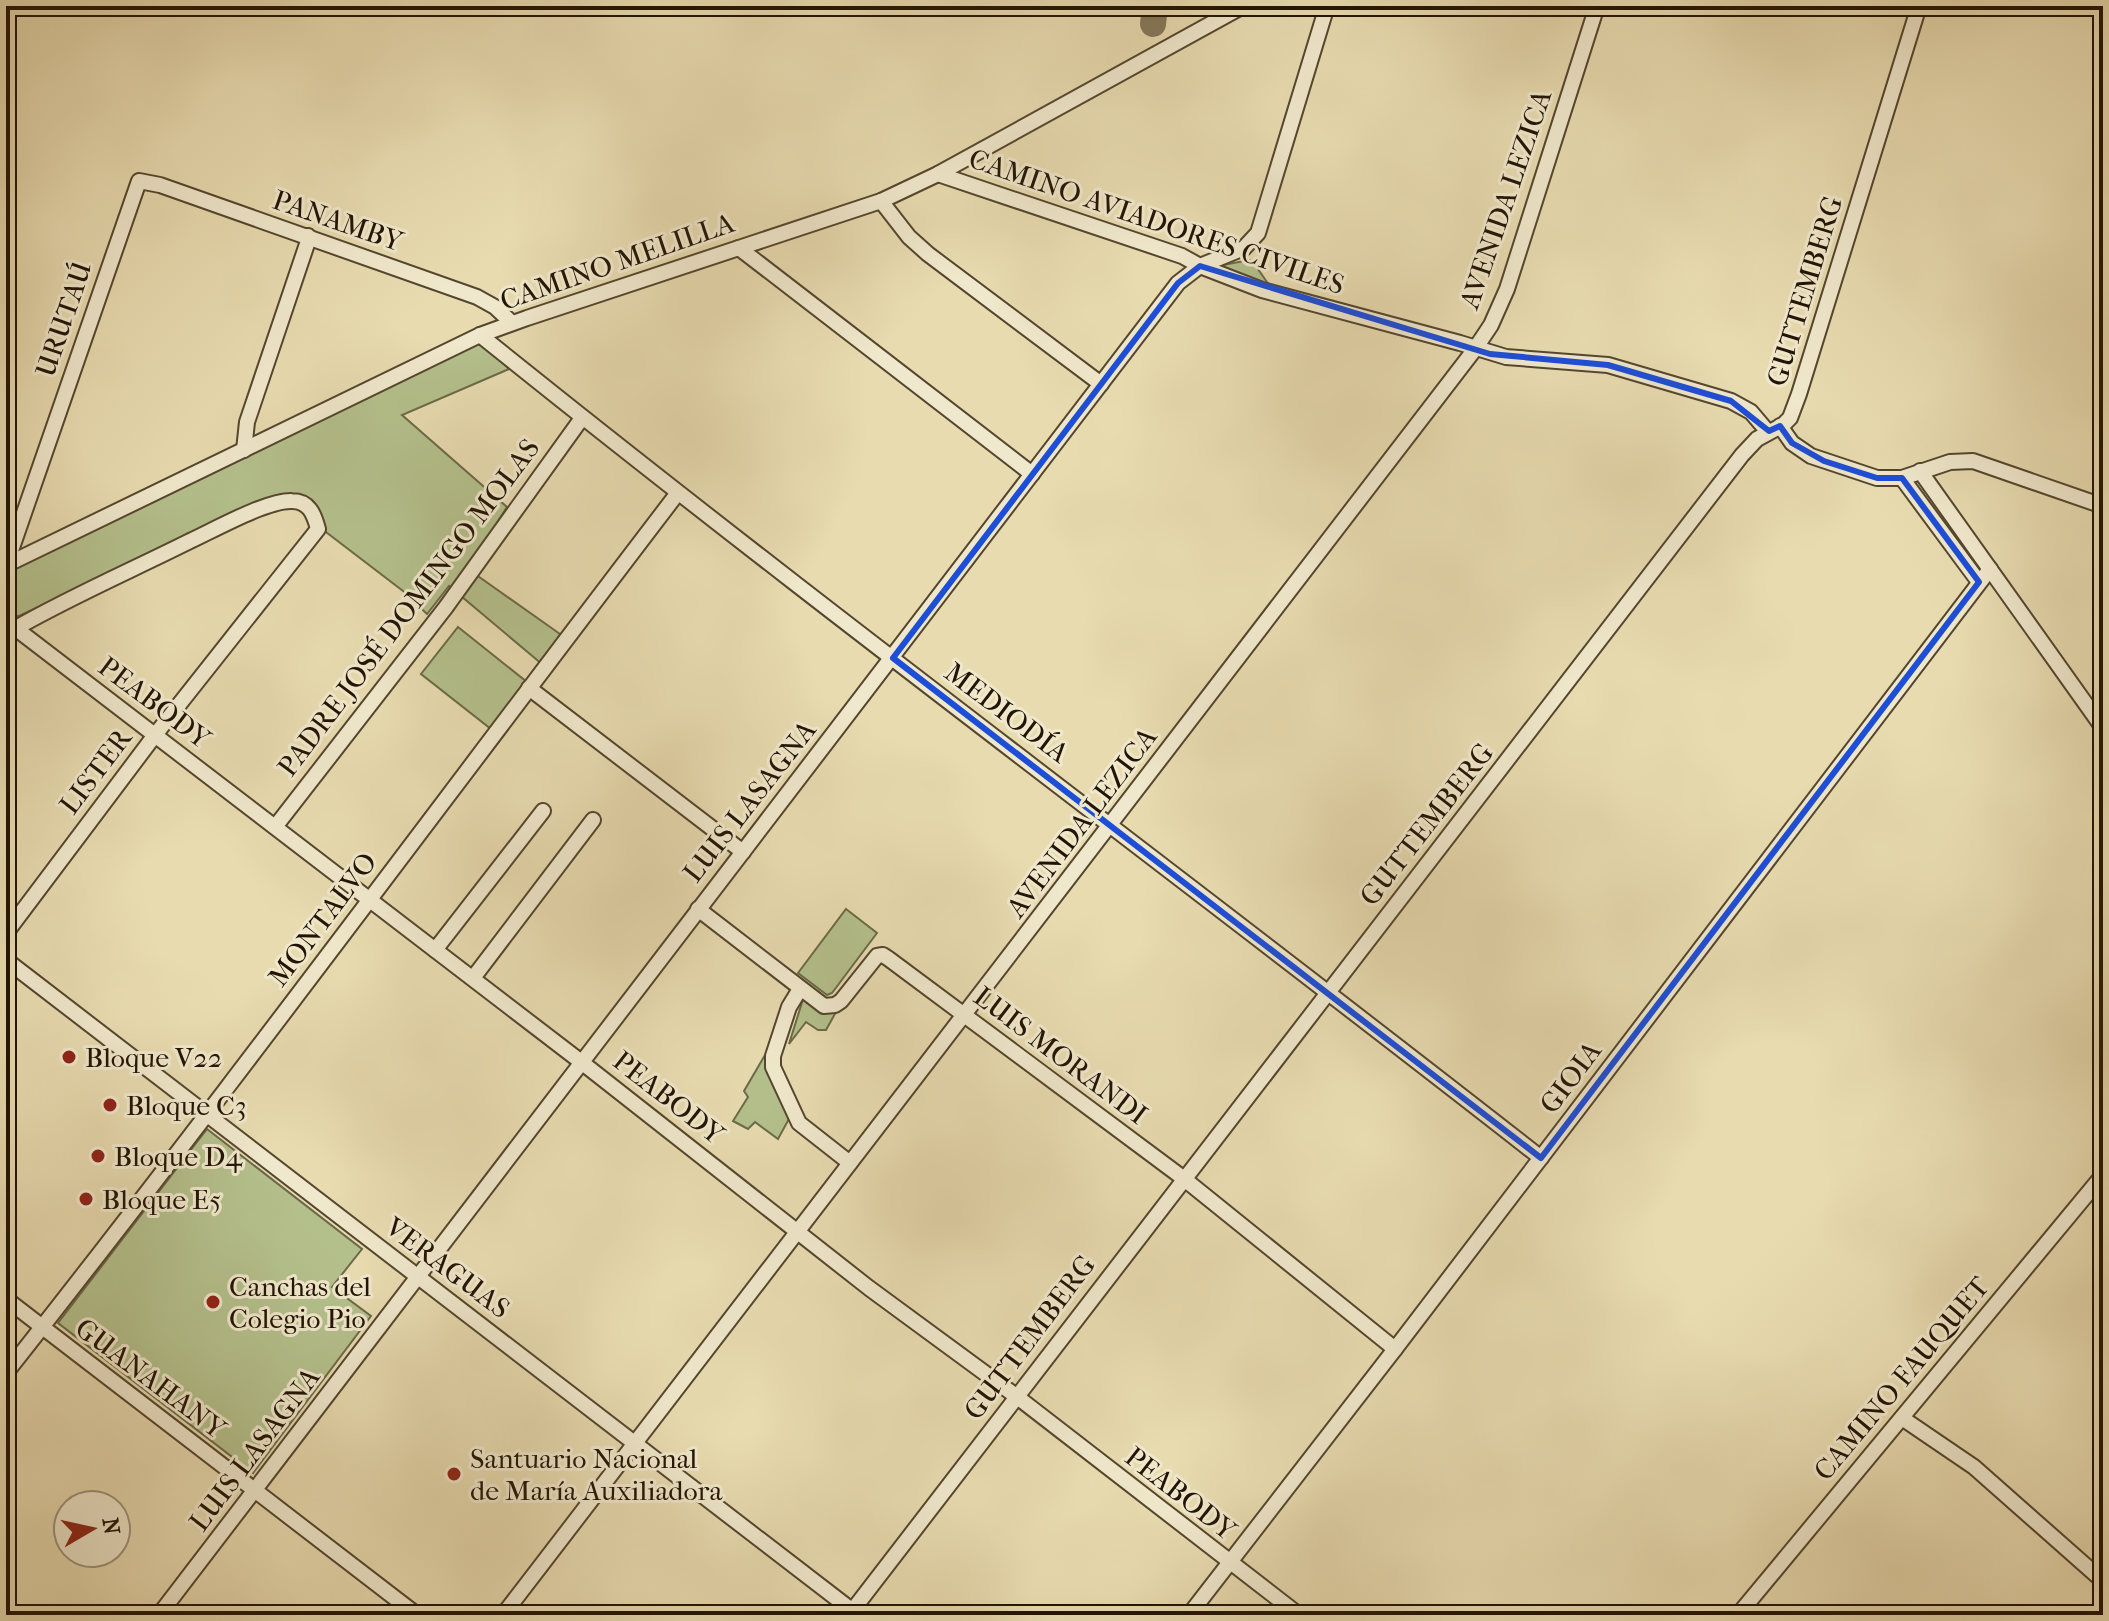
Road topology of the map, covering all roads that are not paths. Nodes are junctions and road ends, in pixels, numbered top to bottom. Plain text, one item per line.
1 (1243, 6) edge
2 (1327, 6) edge
3 (1597, 6) edge
4 (1919, 6) edge
5 (938, 174) junction
6 (139, 181) joint
7 (881, 201) junction
8 (308, 236) junction
9 (739, 248) junction
10 (1200, 266) junction
11 (512, 323) junction
12 (480, 335) junction
13 (1475, 349) junction
14 (1101, 384) junction
15 (582, 418) junction
16 (1774, 429) junction
17 (244, 450) junction
18 (1920, 471) junction
19 (1032, 474) junction
20 (1902, 478) junction
21 (677, 494) junction
22 (2103, 506) edge
23 (6, 565) edge
24 (1990, 569) junction
25 (1979, 582) junction
26 (11, 624) edge
27 (893, 658) junction
28 (529, 688) junction
29 (2103, 728) edge
30 (155, 735) junction
31 (543, 811) dead end
32 (593, 820) dead end
33 (1112, 825) junction
34 (275, 827) junction
35 (743, 852) junction
36 (370, 900) junction
37 (698, 909) junction
38 (6, 933) edge
39 (435, 950) junction
40 (6, 960) edge
41 (473, 978) junction
42 (800, 989) junction
43 (1329, 992) junction
44 (966, 1015) junction
45 (580, 1061) junction
46 (207, 1114) junction
47 (1541, 1158) junction
48 (850, 1163) junction
49 (2103, 1175) edge
50 (1183, 1178) junction
51 (798, 1230) junction
52 (417, 1276) junction
53 (6, 1299) edge
54 (42, 1327) junction
55 (1395, 1349) junction
56 (6, 1373) edge
57 (1016, 1396) junction
58 (1902, 1418) junction
59 (635, 1443) junction
60 (255, 1490) junction
61 (1228, 1563) junction
62 (2103, 1581) edge
63 (853, 1614) edge
64 (159, 1615) edge
65 (417, 1615) edge
66 (503, 1615) edge
67 (1189, 1615) edge
68 (1299, 1615) edge
69 (1738, 1615) edge

1 - 5 street, CAMINO MELILLA
2 - 10 street, LUIS LASAGNA
3 - 13 street, AVENIDA LEZICA
4 - 16 street, GUTTEMBERG
5 - 7 street, CAMINO MELILLA
5 - 10 street, CAMINO AVIADORES CIVILES
6 - 8 street, PANAMBY
6 - 23 street, URUTAÚ
7 - 9 street, CAMINO MELILLA
7 - 14 street
8 - 11 street, PANAMBY
8 - 17 street
9 - 11 street, CAMINO MELILLA
9 - 19 street
10 - 13 street, CAMINO AVIADORES CIVILES
10 - 14 street, LUIS LASAGNA
11 - 12 street, CAMINO MELILLA
12 - 15 street, MEDIODÍA
12 - 17 street, CAMINO MELILLA
13 - 16 street, CAMINO AVIADORES CIVILES
13 - 33 street, AVENIDA LEZICA
14 - 19 street, LUIS LASAGNA
15 - 21 street, MEDIODÍA
15 - 34 street, PADRE JOSÉ DOMINGO MOLAS
16 - 20 street, CAMINO AVIADORES CIVILES
16 - 43 street, GUTTEMBERG
17 - 23 street, CAMINO MELILLA
18 - 20 street, CAMINO AVIADORES CIVILES
18 - 22 street, CAMINO AVIADORES CIVILES
18 - 24 street
19 - 27 street, LUIS LASAGNA
20 - 25 street
21 - 27 street, MEDIODÍA
21 - 28 street, MONTALVO
24 - 25 street, GIOIA
24 - 29 street
25 - 47 street, GIOIA
26 - 30 street, PEABODY
26 - 30 street, LISTER
27 - 33 street, MEDIODÍA
27 - 35 street, LUIS LASAGNA
28 - 35 street
28 - 36 street, MONTALVO
30 - 34 street, PEABODY
30 - 38 street, LISTER
31 - 39 street
32 - 41 street
33 - 43 street, MEDIODÍA
33 - 44 street, AVENIDA LEZICA
34 - 36 street, PEABODY
35 - 37 street, LUIS LASAGNA
36 - 39 street, PEABODY
36 - 46 street, MONTALVO
37 - 42 street, LUIS MORANDI
37 - 45 street, LUIS LASAGNA
39 - 41 street, PEABODY
40 - 46 street, VERAGUAS
41 - 45 street, PEABODY
42 - 44 street, LUIS MORANDI
42 - 48 street
43 - 47 street, MEDIODÍA
43 - 50 street, GUTTEMBERG
44 - 48 street, AVENIDA LEZICA
44 - 50 street, LUIS MORANDI
45 - 51 street, PEABODY
45 - 52 street, LUIS LASAGNA
46 - 52 street, VERAGUAS
46 - 54 street, MONTALVO
47 - 55 street, GIOIA
48 - 51 street, AVENIDA LEZICA
49 - 58 street, CAMINO FAUQUET
50 - 55 street, LUIS MORANDI
50 - 57 street, GUTTEMBERG
51 - 57 street, PEABODY
51 - 59 street, AVENIDA LEZICA
52 - 59 street, VERAGUAS
52 - 60 street, LUIS LASAGNA
53 - 54 street, GUANAHANY
54 - 56 street, MONTALVO
54 - 60 street, GUANAHANY
55 - 61 street, GIOIA
57 - 61 street, PEABODY
57 - 63 street, GUTTEMBERG
58 - 62 street
58 - 69 street, CAMINO FAUQUET
59 - 63 street, VERAGUAS
59 - 66 street, AVENIDA LEZICA
60 - 64 street, LUIS LASAGNA
60 - 65 street, GUANAHANY
61 - 67 street, GIOIA
61 - 68 street, PEABODY

